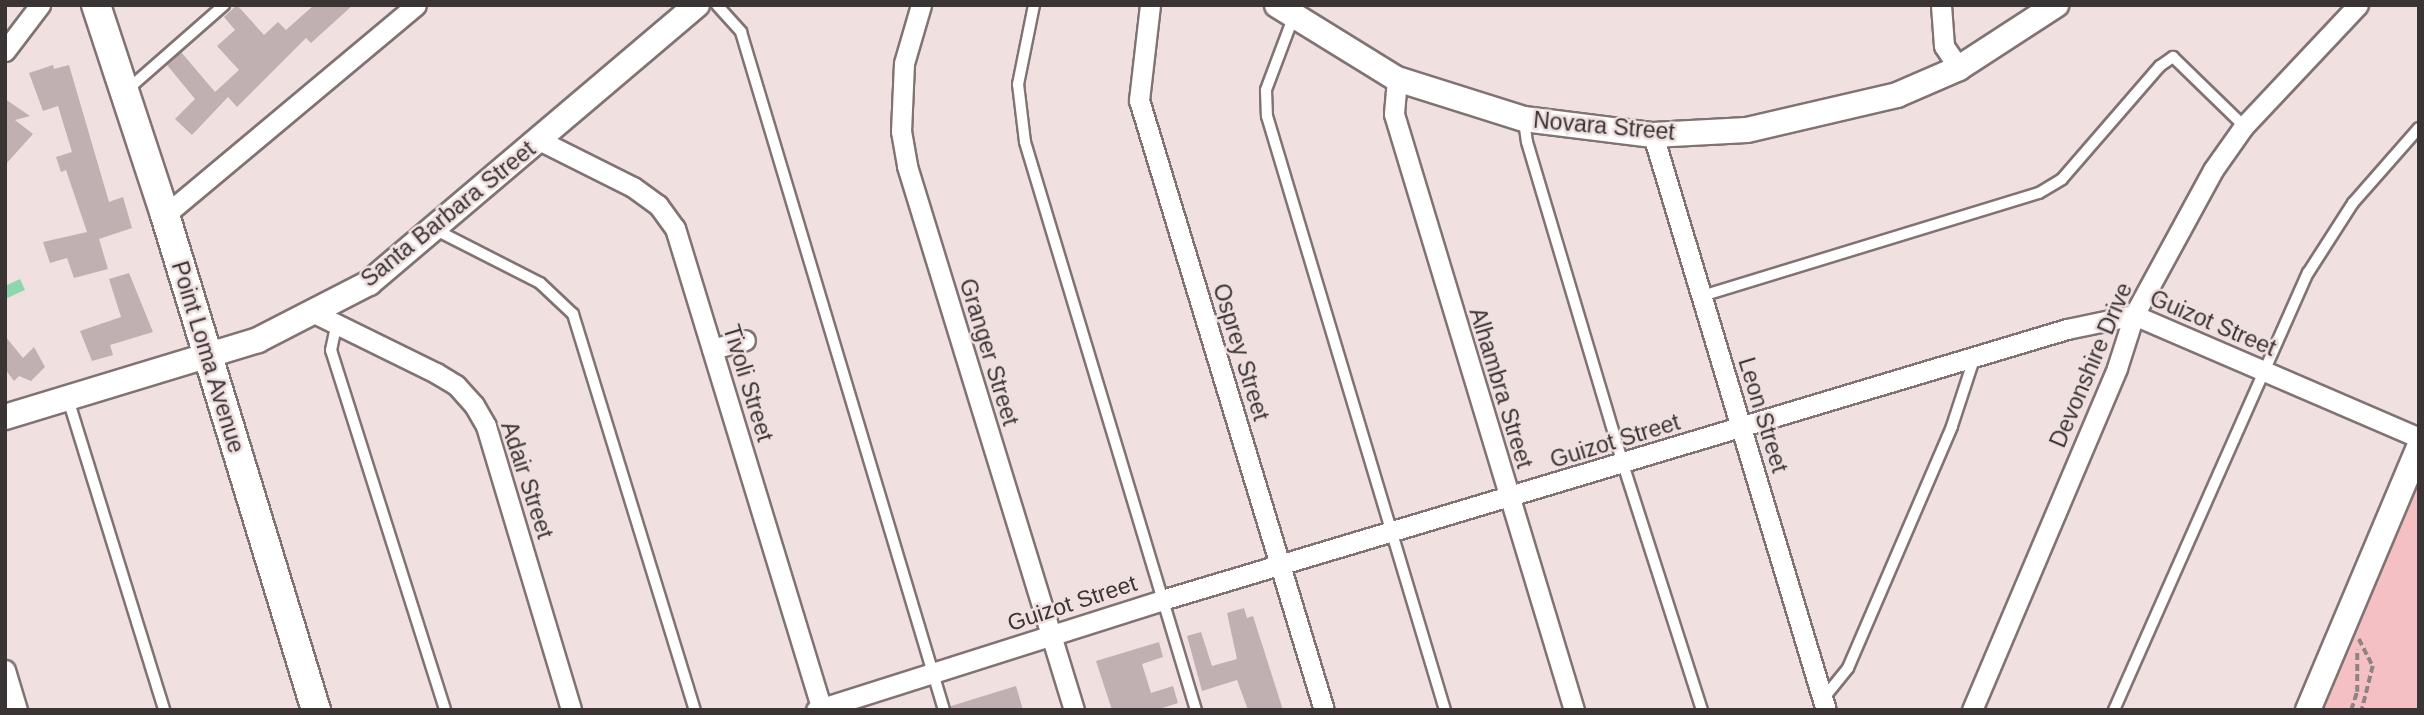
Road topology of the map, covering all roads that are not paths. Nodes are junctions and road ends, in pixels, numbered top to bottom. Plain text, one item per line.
1 (40, 5) edge
2 (96, 5) edge
3 (224, 5) edge
4 (416, 5) edge
5 (697, 5) edge
6 (717, 5) edge
7 (921, 5) edge
8 (1034, 5) edge
9 (1150, 5) edge
10 (1941, 5) edge
11 (2056, 5) edge
12 (2358, 5) edge
13 (1285, 11) edge
14 (5, 51) edge
15 (1959, 68) junction
16 (1397, 79) junction
17 (124, 92) junction
18 (1524, 119) junction
19 (2245, 126) junction
20 (2419, 128) edge
21 (1653, 135) junction
22 (539, 140) junction
23 (165, 215) junction
24 (436, 230) junction
25 (1702, 296) junction
26 (2134, 315) junction
27 (326, 317) junction
28 (745, 340) dead end
29 (712, 349) junction
30 (208, 357) junction
31 (1973, 359) junction
32 (2262, 370) junction
33 (68, 398) junction
34 (5, 417) edge
35 (1741, 427) junction
36 (2419, 438) edge
37 (2419, 447) edge
38 (1623, 464) junction
39 (1508, 499) junction
40 (1393, 531) junction
41 (1281, 568) junction
42 (1162, 600) junction
43 (1052, 637) junction
44 (5, 670) edge
45 (932, 671) junction
46 (1825, 705) edge
47 (820, 709) edge
48 (17, 710) edge
49 (164, 710) edge
50 (316, 710) edge
51 (444, 710) edge
52 (571, 710) edge
53 (695, 710) edge
54 (944, 710) edge
55 (1074, 710) edge
56 (1196, 710) edge
57 (1324, 710) edge
58 (1445, 710) edge
59 (1574, 710) edge
60 (1702, 710) edge
61 (1972, 710) edge
62 (2114, 710) edge
63 (2308, 710) edge

1 - 14 street
2 - 17 main road, Point Loma Avenue
3 - 17 lane
4 - 23 street
5 - 22 street, Santa Barbara Street
6 - 45 lane
7 - 43 street, Granger Street
8 - 42 lane
9 - 41 street, Osprey Street
10 - 15 street
11 - 15 street, Novara Street
12 - 19 street, Devonshire Drive
13 - 16 street, Novara Street
13 - 40 lane
15 - 21 street, Novara Street
16 - 18 street, Novara Street
16 - 39 street, Alhambra Street
17 - 23 main road, Point Loma Avenue
18 - 21 street, Novara Street
18 - 38 lane
19 - 25 lane
19 - 26 street, Devonshire Drive
20 - 32 lane
21 - 25 street, Leon Street
22 - 24 street, Santa Barbara Street
22 - 29 street, Tivoli Street
23 - 30 main road, Point Loma Avenue
24 - 27 street, Santa Barbara Street
24 - 53 lane
25 - 35 street, Leon Street
26 - 31 street, Guizot Street
26 - 32 street, Guizot Street
26 - 61 street, Devonshire Drive
27 - 30 street, Santa Barbara Street
27 - 51 lane
27 - 52 street, Adair Street
28 - 29 street
29 - 47 street, Tivoli Street
30 - 33 street, Santa Barbara Street
30 - 50 main road, Point Loma Avenue
31 - 35 street, Guizot Street
31 - 46 lane
32 - 36 street, Guizot Street
32 - 62 lane
33 - 34 street, Santa Barbara Street
33 - 49 lane
35 - 38 street, Guizot Street
35 - 46 street, Leon Street
37 - 63 street
38 - 39 street, Guizot Street
38 - 60 lane
39 - 40 street, Guizot Street
39 - 59 street, Alhambra Street
40 - 41 street, Guizot Street
40 - 58 lane
41 - 42 street, Guizot Street
41 - 57 street, Osprey Street
42 - 43 street, Guizot Street
42 - 56 lane
43 - 45 street, Guizot Street
43 - 55 street, Granger Street
44 - 48 street
45 - 47 street, Guizot Street
45 - 54 lane

